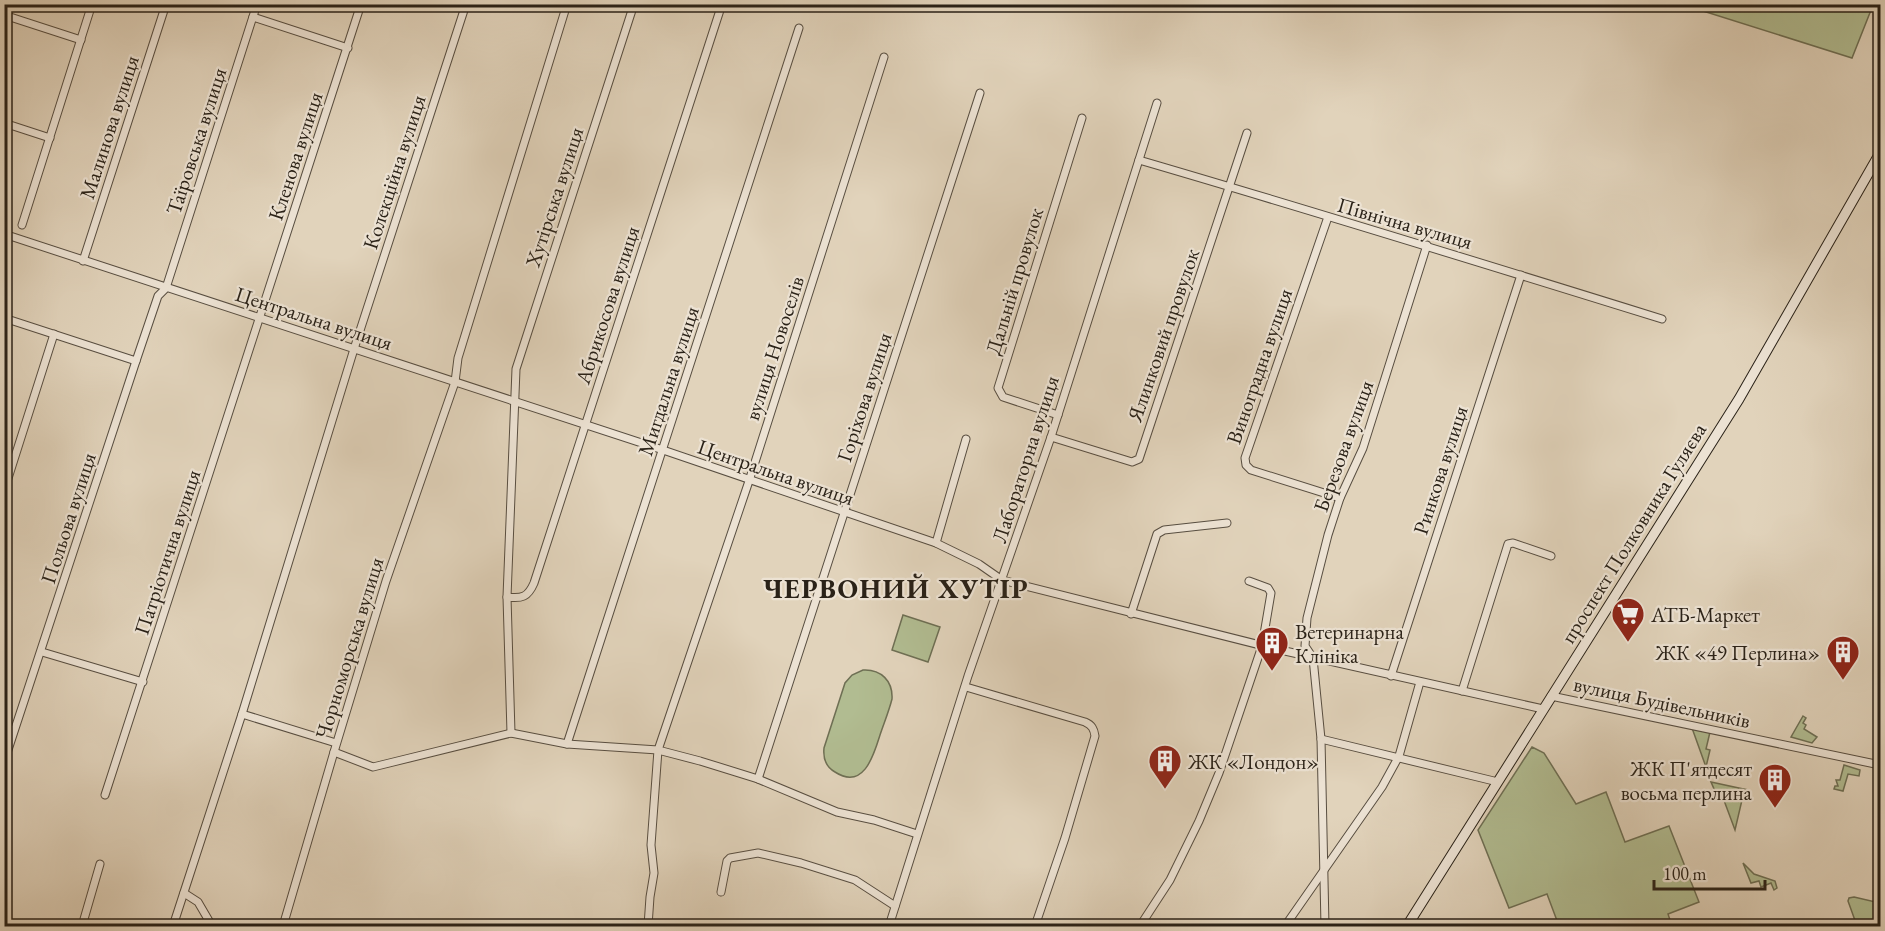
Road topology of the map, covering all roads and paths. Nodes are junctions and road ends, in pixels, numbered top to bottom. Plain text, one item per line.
1 (92, 4) edge
2 (166, 4) edge
3 (257, 4) edge
4 (361, 4) edge
5 (466, 4) edge
6 (567, 4) edge
7 (634, 4) edge
8 (722, 4) edge
9 (4, 15) edge
10 (253, 17) junction
11 (799, 28) dead end
12 (81, 40) junction
13 (348, 48) junction
14 (884, 57) dead end
15 (980, 93) dead end
16 (1157, 104) dead end
17 (1082, 118) dead end
18 (4, 123) edge
19 (1247, 133) dead end
20 (50, 138) junction
21 (1881, 153) edge
22 (1139, 160) junction
23 (1228, 186) junction
24 (1328, 217) junction
25 (22, 225) dead end
26 (4, 234) edge
27 (1427, 245) junction
28 (83, 261) junction
29 (1521, 275) junction
30 (166, 288) junction
31 (4, 318) edge
32 (260, 318) junction
33 (1662, 319) dead end
34 (54, 334) junction
35 (354, 349) junction
36 (136, 361) junction
37 (455, 382) junction
38 (514, 401) junction
39 (1058, 415) junction
40 (585, 424) junction
41 (1051, 436) junction
42 (966, 439) dead end
43 (663, 450) junction
44 (749, 481) junction
45 (4, 491) edge
46 (1340, 498) junction
47 (844, 513) junction
48 (1227, 523) dead end
49 (936, 543) junction
50 (1551, 556) dead end
51 (1002, 580) junction
52 (1249, 581) dead end
53 (507, 597) junction
54 (1131, 614) junction
55 (1262, 646) junction
56 (42, 652) junction
57 (1313, 658) junction
58 (1391, 676) junction
59 (142, 682) junction
60 (1420, 682) junction
61 (966, 687) junction
62 (1462, 691) junction
63 (1551, 696) junction
64 (1543, 709) junction
65 (242, 714) junction
66 (511, 733) junction
67 (1321, 739) junction
68 (336, 743) junction
69 (567, 744) junction
70 (657, 750) junction
71 (334, 752) junction
72 (1398, 758) junction
73 (4, 762) edge
74 (1881, 765) edge
75 (758, 779) junction
76 (1498, 782) junction
77 (105, 795) dead end
78 (917, 834) junction
79 (100, 864) dead end
80 (1322, 871) junction
81 (720, 892) dead end
82 (184, 893) junction
83 (896, 906) junction
84 (82, 927) edge
85 (173, 927) edge
86 (212, 927) edge
87 (283, 927) edge
88 (648, 927) edge
89 (889, 927) edge
90 (1035, 927) edge
91 (1140, 927) edge
92 (1285, 927) edge
93 (1325, 927) edge
94 (1407, 927) edge

1 - 12 street
2 - 28 street, Малинова вулиця
3 - 10 street, Таїровська вулиця
4 - 13 street, Кленова вулиця
5 - 35 street, Колекційна вулиця
6 - 37 street, Хутірська вулиця
7 - 38 street, Хутірська вулиця
8 - 40 street, Абрикосова вулиця
9 - 12 street
10 - 13 street
10 - 30 street, Таїровська вулиця
11 - 43 street, Мигдальна вулиця
12 - 20 street
13 - 32 street, Кленова вулиця
14 - 44 street, вулиця Новоселів
15 - 47 street, Горіхова вулиця
16 - 22 street, Лабораторна вулиця
17 - 39 street, Дальній провулок
18 - 20 street
19 - 23 street, Ялинковий провулок
20 - 25 street
21 - 63 main road, проспект Полковника Гуляєва
22 - 23 street, Північна вулиця
22 - 39 street, Лабораторна вулиця
23 - 24 street, Північна вулиця
23 - 41 street, Ялинковий провулок
24 - 27 street, Північна вулиця
24 - 46 street, Виноградна вулиця
26 - 28 street, Центральна вулиця
27 - 29 street, Північна вулиця
27 - 46 street, Березова вулиця
28 - 30 street, Центральна вулиця
29 - 33 street, Північна вулиця
29 - 58 street, Ринкова вулиця
30 - 32 street, Центральна вулиця
30 - 36 street, Польова вулиця
31 - 34 street
32 - 35 street, Центральна вулиця
32 - 59 street, Патріотична вулиця
34 - 36 street
34 - 45 street
35 - 37 street, Центральна вулиця
35 - 65 street, Колекційна вулиця
36 - 56 street, Польова вулиця
37 - 38 street, Центральна вулиця
37 - 68 street, Чорноморська вулиця
38 - 40 street, Центральна вулиця
38 - 53 street
39 - 41 street, Лабораторна вулиця
40 - 43 street, Центральна вулиця
40 - 53 street, Абрикосова вулиця
41 - 51 street, Лабораторна вулиця
42 - 49 street
43 - 44 street, Центральна вулиця
43 - 69 street, Мигдальна вулиця
44 - 47 street, Центральна вулиця
44 - 70 street, вулиця Новоселів
46 - 57 street, Березова вулиця
47 - 49 street, Центральна вулиця
47 - 75 street, Горіхова вулиця
48 - 54 street
49 - 51 street, Центральна вулиця
50 - 62 street
51 - 54 street, Центральна вулиця
51 - 61 street, Лабораторна вулиця
52 - 55 street
53 - 66 street
54 - 55 street, Центральна вулиця
55 - 57 street, Центральна вулиця
55 - 91 street
56 - 59 street
56 - 73 street, Польова вулиця
57 - 58 street, Центральна вулиця
57 - 67 street, Березова вулиця
58 - 60 street, Центральна вулиця
59 - 77 street, Патріотична вулиця
60 - 62 street, Центральна вулиця
60 - 72 street
61 - 78 street, Лабораторна вулиця
61 - 90 street
62 - 64 street, Центральна вулиця
63 - 64 main road, проспект Полковника Гуляєва
63 - 74 street, вулиця Будівельників
64 - 76 main road, проспект Полковника Гуляєва
65 - 68 street
65 - 82 street, Колекційна вулиця
66 - 69 street
66 - 71 street
67 - 72 street
67 - 80 street, Березова вулиця
68 - 71 street, Чорноморська вулиця
69 - 70 street
70 - 75 street
70 - 88 street, вулиця Новоселів
71 - 87 street, Чорноморська вулиця
72 - 76 street
72 - 80 street
75 - 78 street
76 - 94 main road, проспект Полковника Гуляєва
78 - 83 street, Лабораторна вулиця
79 - 84 street
80 - 92 street
80 - 93 street, Березова вулиця
81 - 83 street
82 - 85 street, Колекційна вулиця
82 - 86 street
83 - 89 street, Лабораторна вулиця

